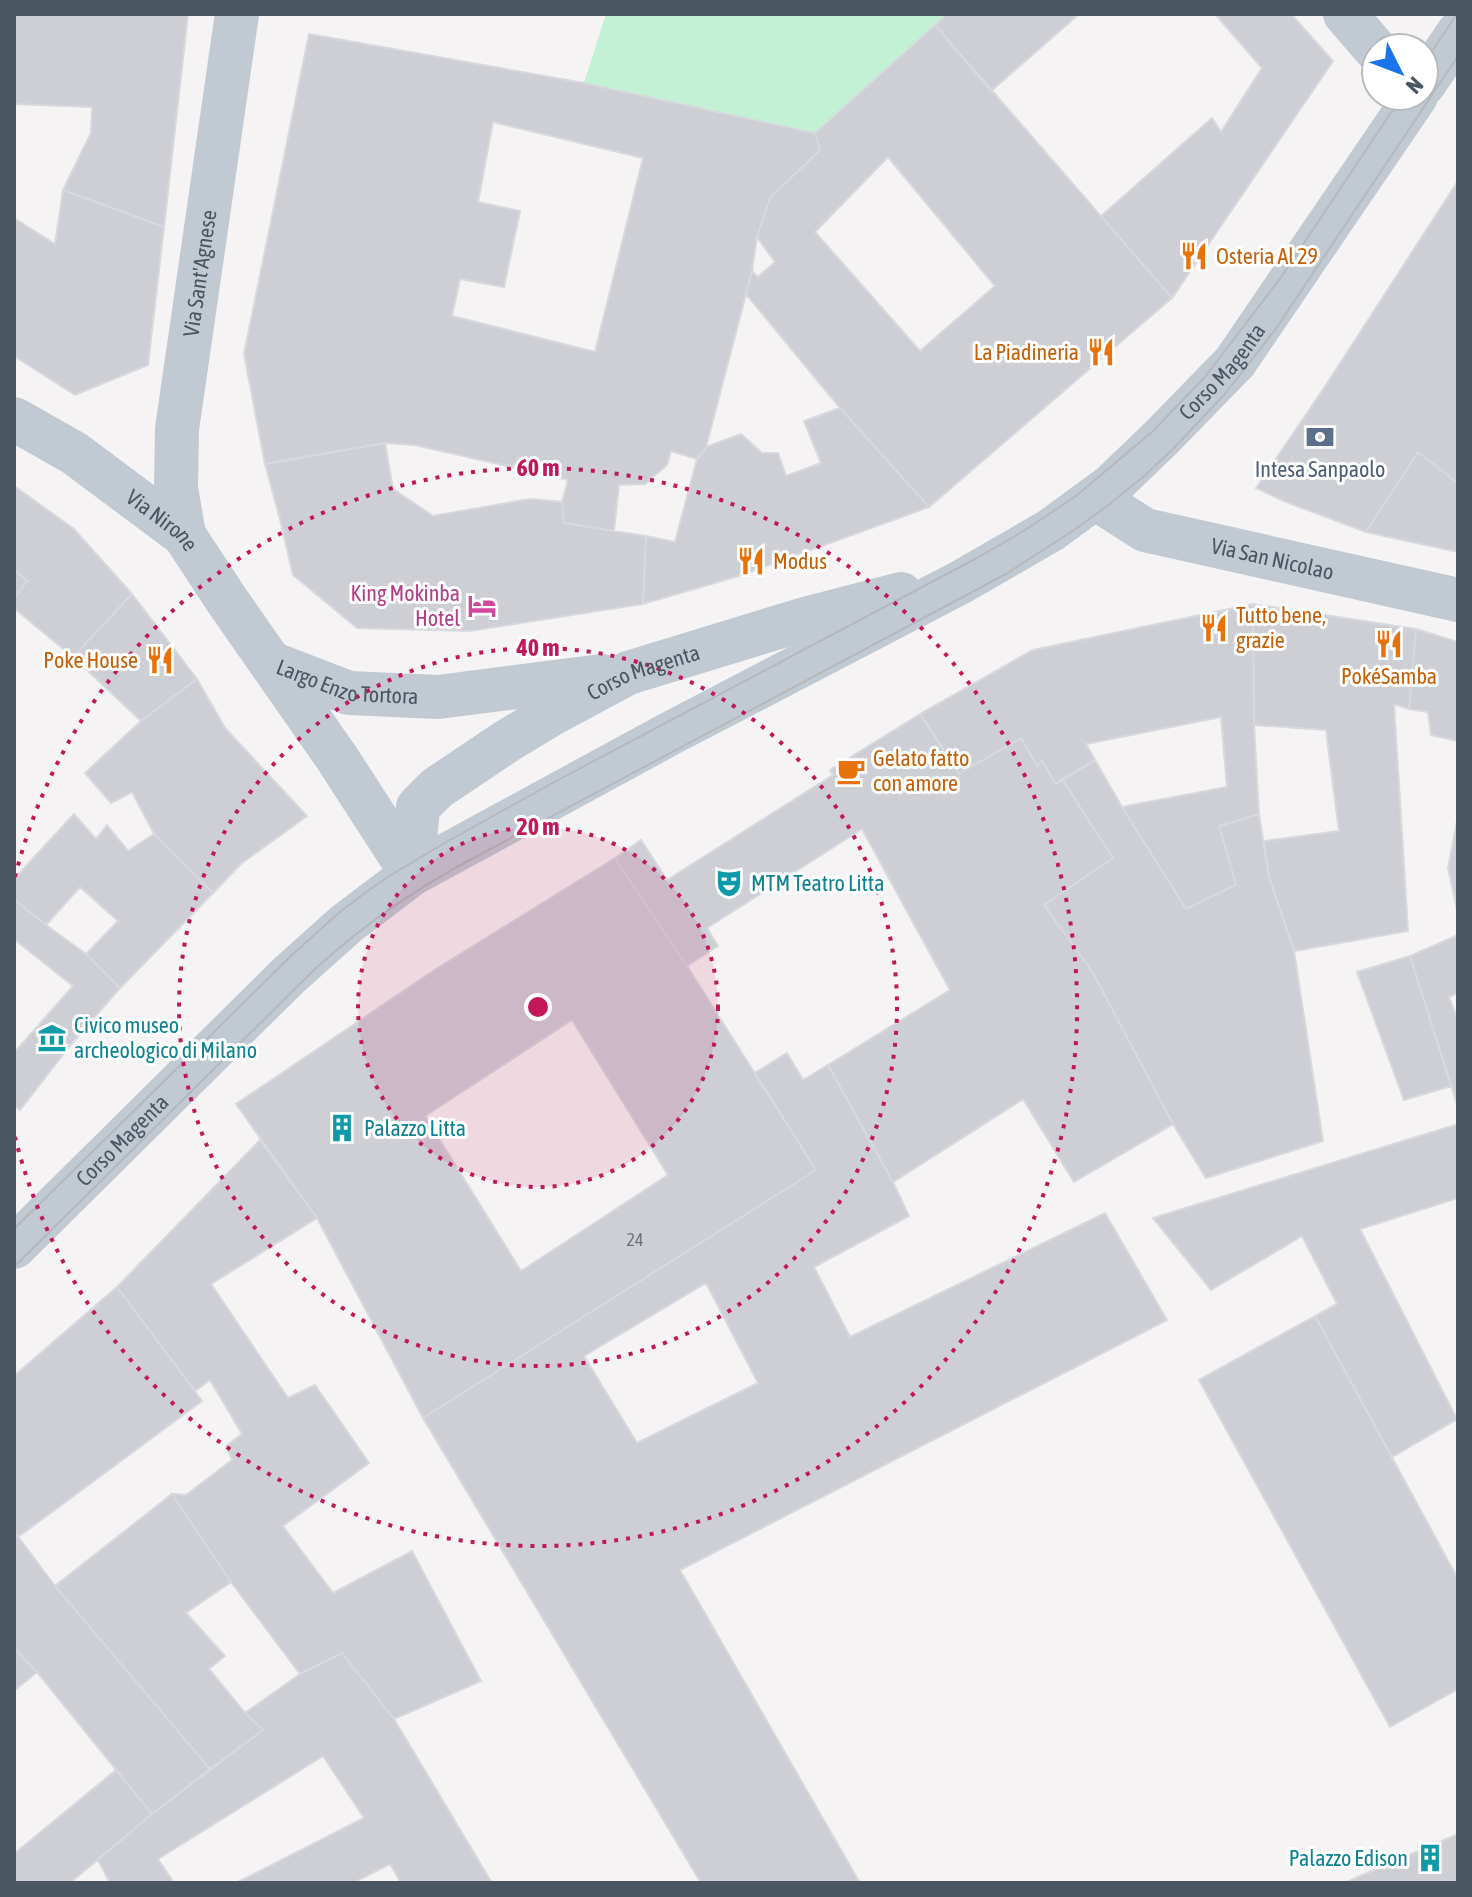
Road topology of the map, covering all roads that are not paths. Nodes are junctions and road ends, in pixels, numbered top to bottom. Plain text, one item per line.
1 (237, 14) edge
2 (1345, 14) edge
3 (1360, 32) edge
4 (1458, 33) edge
5 (1440, 59) edge
6 (1404, 112) edge
7 (14, 419) edge
8 (1095, 498) junction
9 (184, 535) junction
10 (961, 582) junction
11 (1458, 600) edge
12 (271, 663) junction
13 (628, 673) junction
14 (412, 874) junction
15 (14, 1247) edge

1 - 9 street, Via Sant'Agnese
2 - 3 street
4 - 5 street, Corso Magenta
6 - 8 street, Corso Magenta
7 - 9 street, Via Nirone
8 - 10 street, Corso Magenta
8 - 11 street, Via San Nicolao
9 - 12 street, Via Nirone
10 - 13 street, Corso Magenta
10 - 14 street, Corso Magenta
12 - 13 street, Largo Enzo Tortora
12 - 14 street, Largo Enzo Tortora
13 - 14 street, Corso Magenta
14 - 15 street, Corso Magenta

